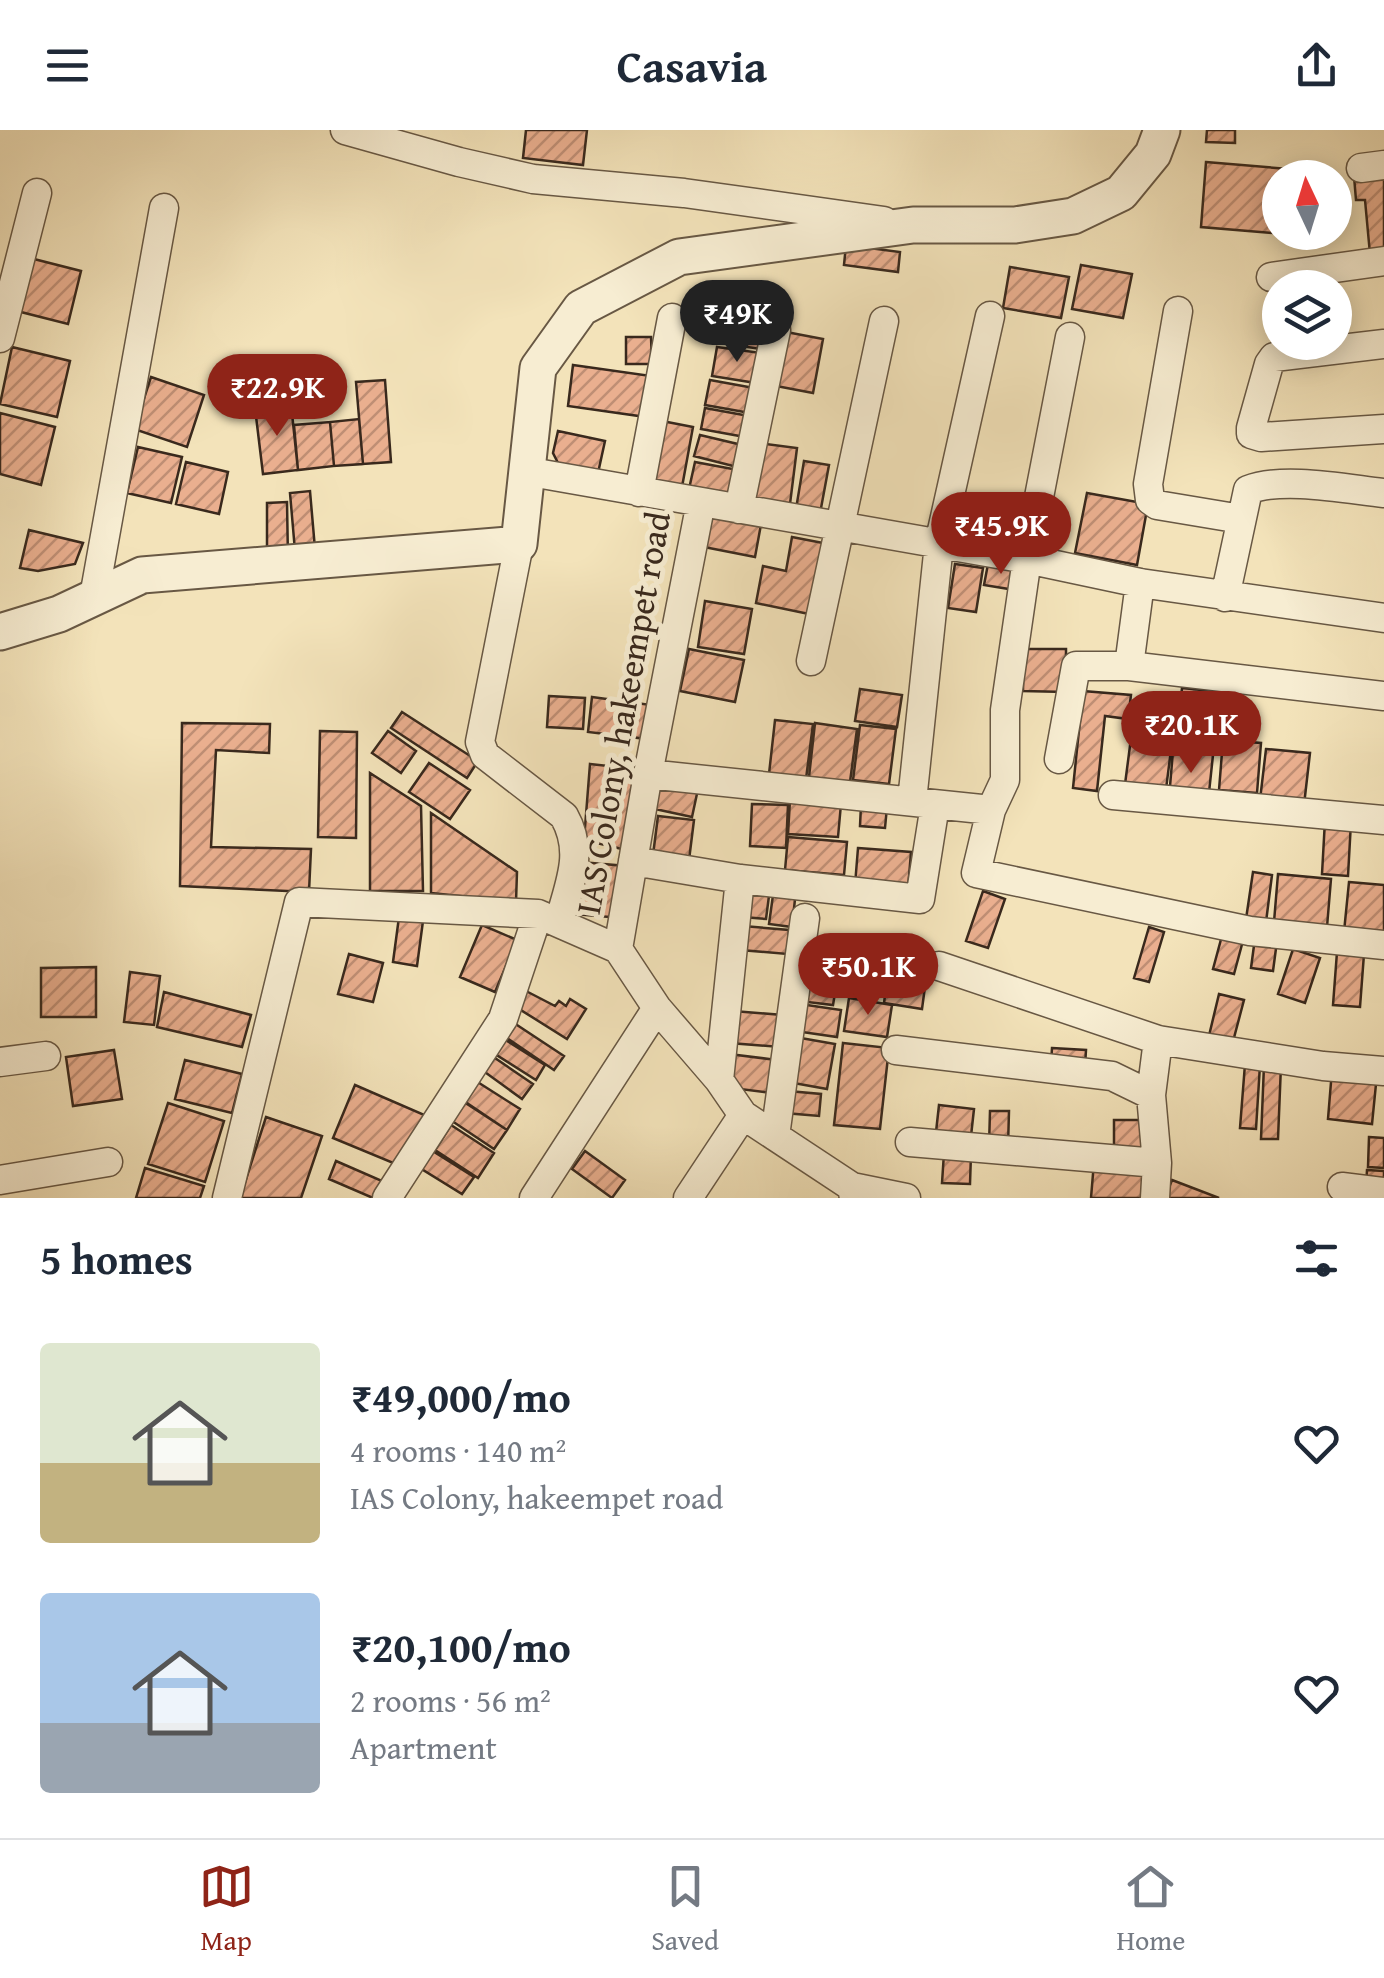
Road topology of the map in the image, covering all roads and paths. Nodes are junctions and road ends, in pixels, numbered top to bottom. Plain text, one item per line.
1 (345, 130) edge
2 (1162, 130) edge
3 (37, 193) dead end
4 (164, 208) dead end
5 (913, 225) junction
6 (1384, 261) edge
7 (1320, 270) edge
8 (1178, 311) dead end
9 (990, 316) dead end
10 (672, 318) dead end
11 (884, 320) dead end
12 (776, 330) dead end
13 (1070, 337) dead end
14 (0, 338) edge
15 (1384, 344) edge
16 (1384, 430) edge
17 (525, 471) junction
18 (639, 492) junction
19 (1384, 493) edge
20 (700, 502) junction
21 (739, 509) junction
22 (1241, 519) junction
23 (838, 526) junction
24 (519, 544) junction
25 (940, 544) junction
26 (1027, 559) junction
27 (1140, 583) junction
28 (94, 597) junction
29 (1225, 597) junction
30 (1384, 618) edge
31 (0, 632) edge
32 (812, 661) dead end
33 (1129, 666) junction
34 (1384, 696) edge
35 (1059, 759) dead end
36 (648, 774) junction
37 (1113, 796) dead end
38 (923, 803) junction
39 (991, 810) junction
40 (1384, 820) edge
41 (632, 861) junction
42 (740, 878) junction
43 (805, 918) dead end
44 (548, 919) junction
45 (1384, 945) edge
46 (618, 949) junction
47 (939, 966) dead end
48 (657, 1008) junction
49 (1158, 1040) junction
50 (896, 1050) dead end
51 (46, 1056) dead end
52 (0, 1062) edge
53 (1384, 1071) edge
54 (718, 1080) junction
55 (1151, 1095) junction
56 (744, 1115) junction
57 (775, 1136) junction
58 (910, 1142) dead end
59 (108, 1162) dead end
60 (1157, 1163) junction
61 (0, 1180) edge
62 (1342, 1187) dead end
63 (35, 1188) edge
64 (1384, 1192) edge
65 (853, 1193) edge
66 (226, 1198) edge
67 (387, 1198) edge
68 (534, 1198) edge
69 (688, 1198) edge
70 (906, 1198) edge
71 (1155, 1198) edge

1 - 5 street
2 - 5 street
3 - 14 street
4 - 28 street
5 - 17 street
6 - 7 street
8 - 22 street
9 - 25 street
10 - 18 street
11 - 23 street
12 - 21 street
13 - 26 street
15 - 16 street
17 - 18 street
17 - 24 street
18 - 20 street
19 - 22 street
20 - 21 street
20 - 36 street, IAS Colony, hakeempet road
21 - 23 street
22 - 29 street
23 - 25 street
23 - 32 street
24 - 28 street
24 - 44 street
25 - 26 street
25 - 38 street
26 - 27 street
26 - 39 street
27 - 29 street
27 - 33 street
28 - 31 street
29 - 30 street
33 - 34 street
33 - 35 street
36 - 38 street
36 - 41 street, IAS Colony, hakeempet road
37 - 40 street
38 - 39 street
38 - 42 street
39 - 45 street
41 - 42 street
41 - 46 street, IAS Colony, hakeempet road
42 - 54 street
43 - 57 street
44 - 46 street
44 - 66 street
44 - 67 street
46 - 48 street, IAS Colony, hakeempet road
47 - 49 street
48 - 54 street, IAS Colony, hakeempet road
48 - 68 street
49 - 53 street
49 - 55 street
50 - 55 street
51 - 52 street
54 - 56 street, IAS Colony, hakeempet road
55 - 60 street
56 - 57 street, IAS Colony, hakeempet road
56 - 69 street
57 - 65 street, IAS Colony, hakeempet road
58 - 60 street
59 - 63 street
60 - 71 street
61 - 63 street
62 - 64 street
65 - 70 street

